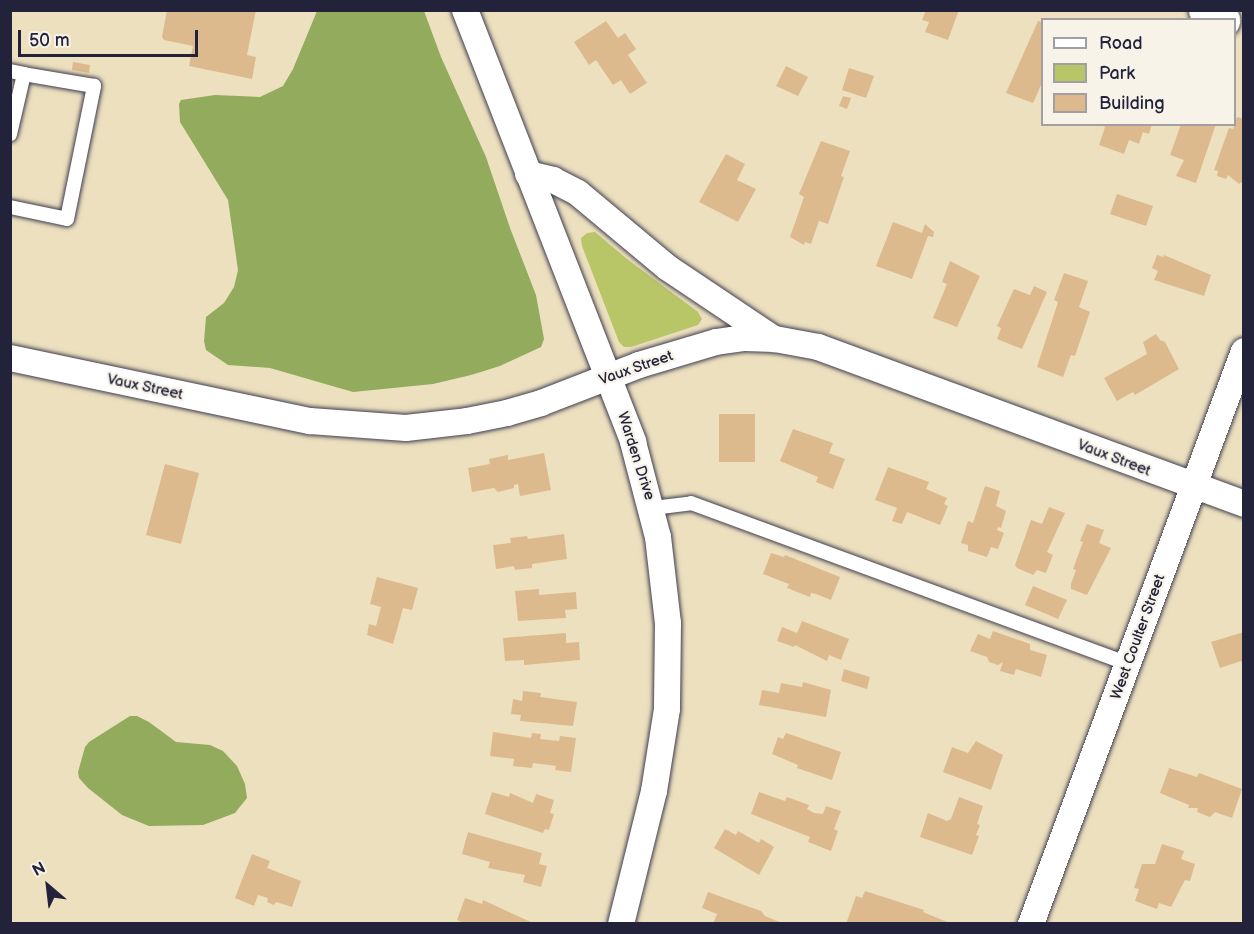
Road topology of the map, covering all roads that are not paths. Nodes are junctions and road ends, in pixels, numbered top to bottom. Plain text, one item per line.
1 (465, 10) edge
2 (1205, 10) edge
3 (1219, 18) edge
4 (17, 73) edge
5 (10, 134) edge
6 (528, 174) junction
7 (10, 207) edge
8 (775, 339) junction
9 (1244, 351) edge
10 (10, 358) edge
11 (608, 377) junction
12 (1194, 487) junction
13 (1244, 504) edge
14 (653, 508) junction
15 (1128, 664) junction
16 (621, 924) edge
17 (1031, 924) edge

1 - 6 street, Warden Drive
2 - 3 main road
4 - 5 lane
4 - 7 lane
6 - 8 street
6 - 11 street, Warden Drive
8 - 11 street, Vaux Street
8 - 12 street, Vaux Street
9 - 12 street, West Coulter Street
10 - 11 street, Vaux Street
11 - 14 street, Warden Drive
12 - 13 street, Vaux Street
12 - 15 street, West Coulter Street
14 - 15 lane
14 - 16 street, Warden Drive
15 - 17 street, West Coulter Street

